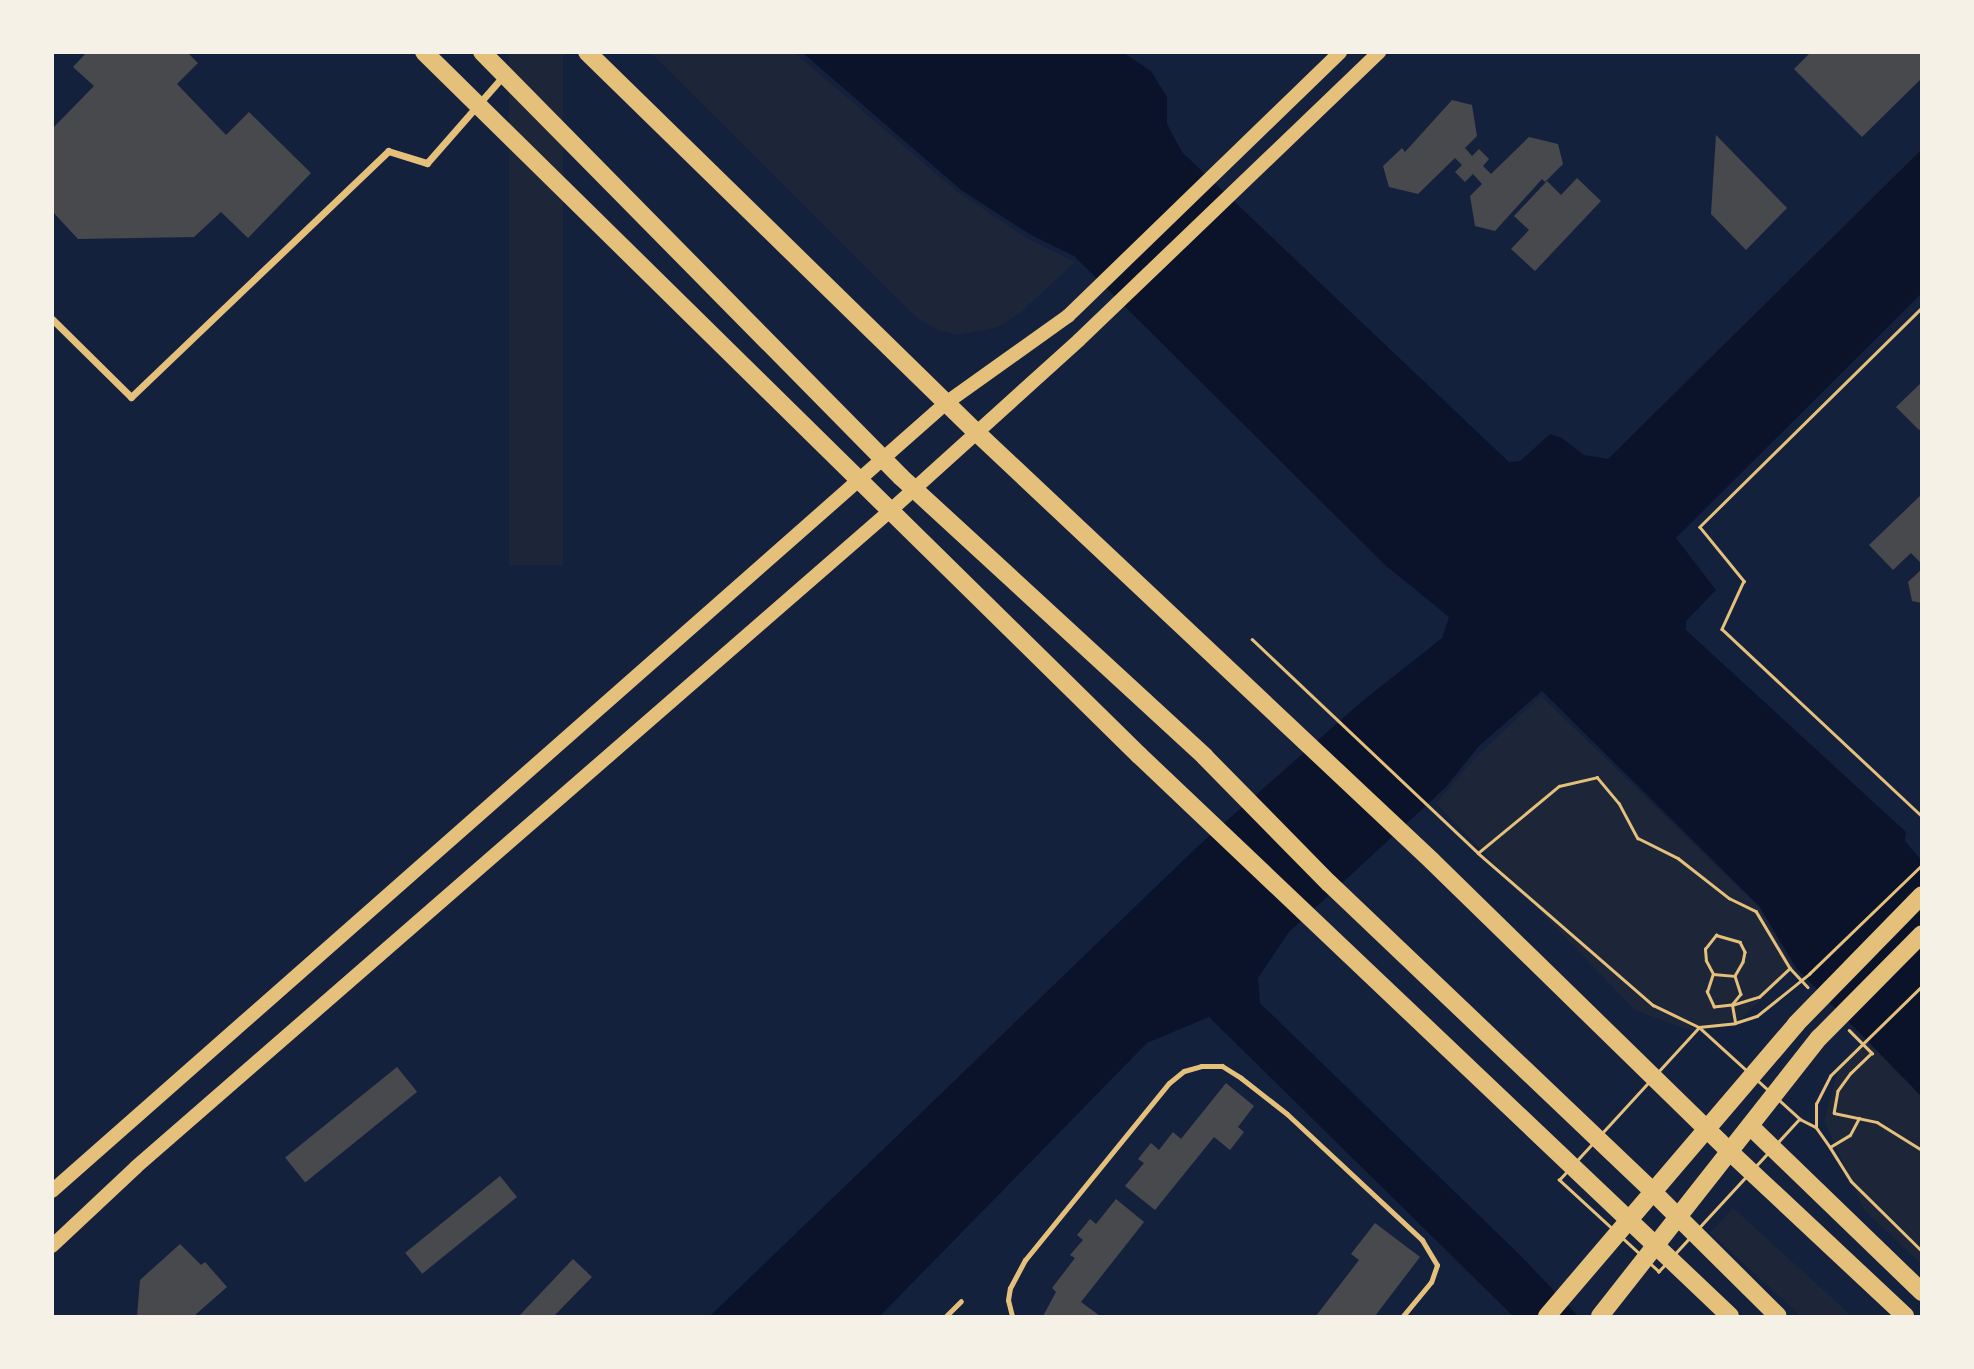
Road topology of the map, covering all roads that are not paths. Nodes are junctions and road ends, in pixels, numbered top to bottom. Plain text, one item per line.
1 (424, 52) edge
2 (482, 52) edge
3 (587, 52) edge
4 (1340, 52) edge
5 (1379, 52) edge
6 (504, 74) junction
7 (478, 104) junction
8 (52, 319) edge
9 (946, 403) junction
10 (976, 432) junction
11 (883, 458) junction
12 (859, 479) junction
13 (914, 488) junction
14 (891, 510) junction
15 (1922, 895) edge
16 (1922, 934) edge
17 (1750, 1126) junction
18 (1707, 1128) junction
19 (1730, 1152) junction
20 (52, 1191) edge
21 (1652, 1191) junction
22 (1679, 1218) junction
23 (1628, 1219) junction
24 (52, 1246) edge
25 (1656, 1246) junction
26 (1922, 1292) edge
27 (961, 1301) dead end
28 (946, 1317) edge
29 (1012, 1317) edge
30 (1403, 1317) edge
31 (1547, 1317) edge
32 (1600, 1317) edge
33 (1730, 1317) edge
34 (1778, 1317) edge
35 (1905, 1317) edge

1 - 7 main road
2 - 6 main road
3 - 9 main road
4 - 9 main road
5 - 10 main road
6 - 7 street
6 - 11 main road
7 - 8 street
7 - 12 main road
9 - 10 main road
9 - 11 main road
10 - 13 main road
10 - 18 main road
11 - 12 main road
11 - 13 main road
12 - 14 main road
12 - 20 main road
13 - 14 main road
13 - 21 main road
14 - 23 main road
14 - 24 main road
15 - 18 main road
16 - 17 main road
17 - 19 main road
17 - 26 main road
18 - 19 main road
18 - 21 main road
19 - 22 main road
19 - 35 main road
21 - 22 main road
21 - 23 main road
22 - 25 main road
22 - 34 main road
23 - 25 main road
23 - 31 main road
25 - 32 main road
25 - 33 main road
27 - 28 lane
29 - 30 lane

